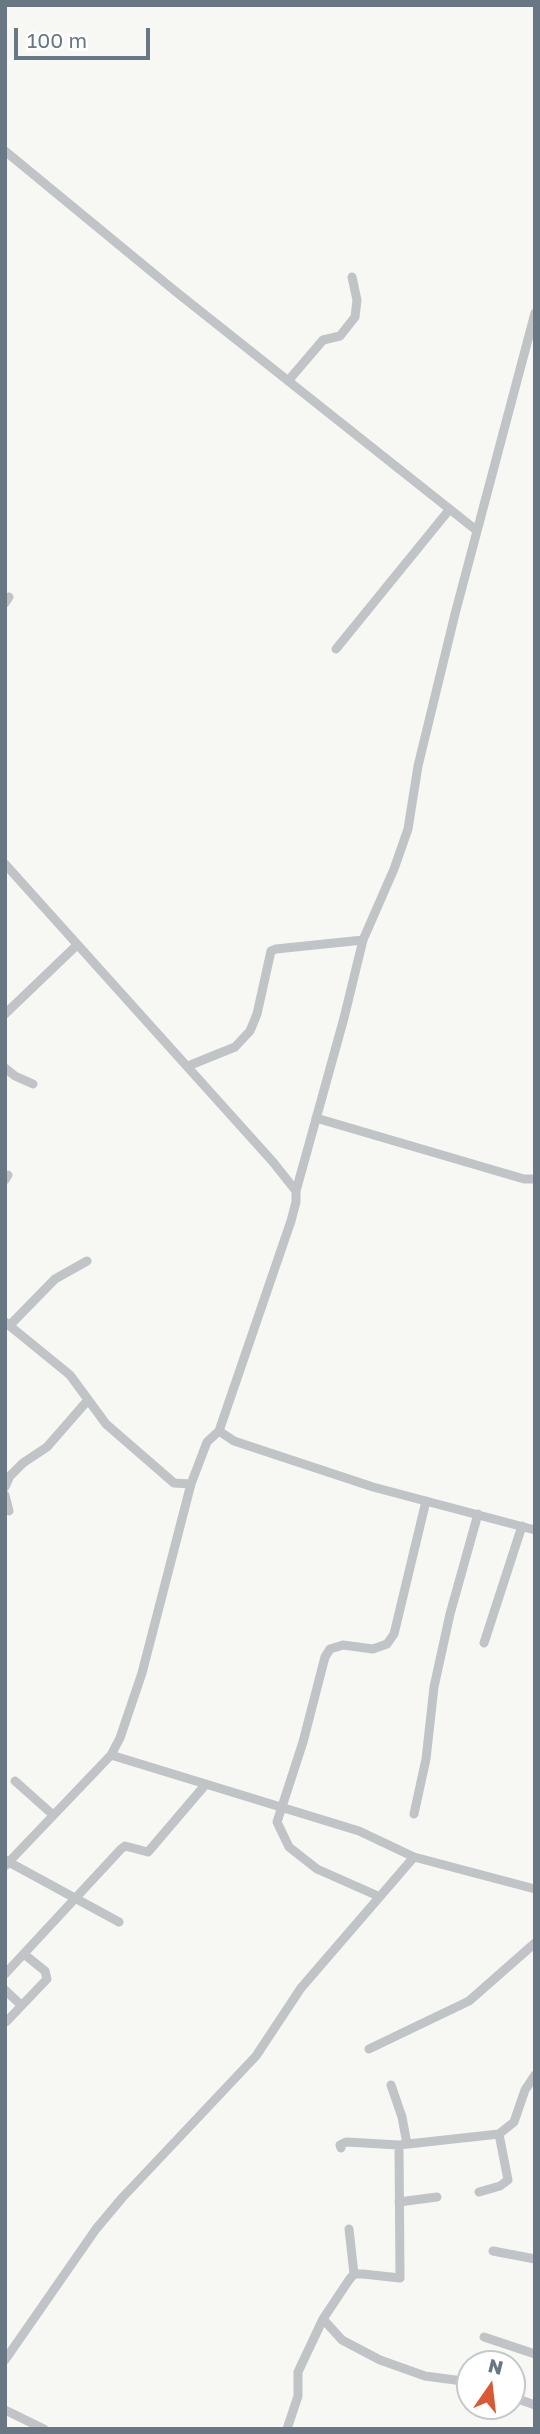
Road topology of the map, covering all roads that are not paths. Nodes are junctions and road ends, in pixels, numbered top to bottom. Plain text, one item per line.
1 (5, 152) edge
2 (352, 277) dead end
3 (535, 313) edge
4 (288, 381) junction
5 (449, 510) junction
6 (476, 530) junction
7 (336, 649) dead end
8 (5, 864) edge
9 (363, 940) junction
10 (77, 945) junction
11 (5, 1014) edge
12 (188, 1066) junction
13 (5, 1068) edge
14 (33, 1084) dead end
15 (316, 1118) junction
16 (535, 1179) edge
17 (296, 1191) junction
18 (87, 1261) dead end
19 (7, 1324) edge
20 (88, 1400) junction
21 (219, 1431) junction
22 (191, 1484) junction
23 (5, 1487) edge
24 (5, 1495) edge
25 (426, 1501) junction
26 (9, 1511) dead end
27 (478, 1514) junction
28 (522, 1526) junction
29 (535, 1530) edge
30 (484, 1643) dead end
31 (111, 1755) junction
32 (15, 1781) dead end
33 (206, 1784) junction
34 (282, 1808) junction
35 (52, 1814) junction
36 (414, 1814) dead end
37 (414, 1857) junction
38 (6, 1862) edge
39 (535, 1889) edge
40 (378, 1896) junction
41 (77, 1897) junction
42 (119, 1922) dead end
43 (535, 1943) edge
44 (24, 1954) junction
45 (5, 1974) edge
46 (5, 1990) edge
47 (21, 2005) junction
48 (6, 2022) edge
49 (369, 2049) dead end
50 (535, 2075) edge
51 (391, 2085) dead end
52 (499, 2134) junction
53 (403, 2145) junction
54 (341, 2148) dead end
55 (479, 2192) dead end
56 (437, 2197) dead end
57 (399, 2202) junction
58 (349, 2228) dead end
59 (493, 2251) dead end
60 (535, 2259) edge
61 (354, 2274) junction
62 (323, 2319) junction
63 (484, 2337) dead end
64 (535, 2354) edge
65 (5, 2360) edge
66 (456, 2380) edge
67 (5, 2410) edge
68 (44, 2429) edge
69 (287, 2429) edge

1 - 4 street
2 - 4 street
3 - 6 street
4 - 5 street
5 - 6 street
5 - 7 street
6 - 9 street
8 - 10 street
9 - 12 street
9 - 15 street
10 - 11 street
10 - 12 street
12 - 17 street
13 - 14 street
15 - 16 street
15 - 17 street
17 - 21 street
18 - 19 street
19 - 20 street
20 - 22 street
20 - 23 street
21 - 22 street
21 - 25 street
22 - 31 street
24 - 26 street
25 - 27 street
25 - 34 street
27 - 28 street
27 - 36 street
28 - 29 street
28 - 30 street
31 - 33 street
31 - 35 street
32 - 35 street
33 - 34 street
33 - 41 street
34 - 37 street
34 - 40 street
35 - 38 street
37 - 39 street
37 - 40 street
38 - 41 street
40 - 65 street
41 - 42 street
41 - 44 street
43 - 49 street
44 - 45 street
44 - 47 street
46 - 47 street
47 - 48 street
50 - 52 street
51 - 53 street
52 - 53 street
52 - 55 street
53 - 54 street
53 - 57 street
56 - 57 street
57 - 61 street
58 - 61 street
59 - 60 street
61 - 62 street
62 - 66 street
62 - 69 street
63 - 64 street
67 - 68 street

